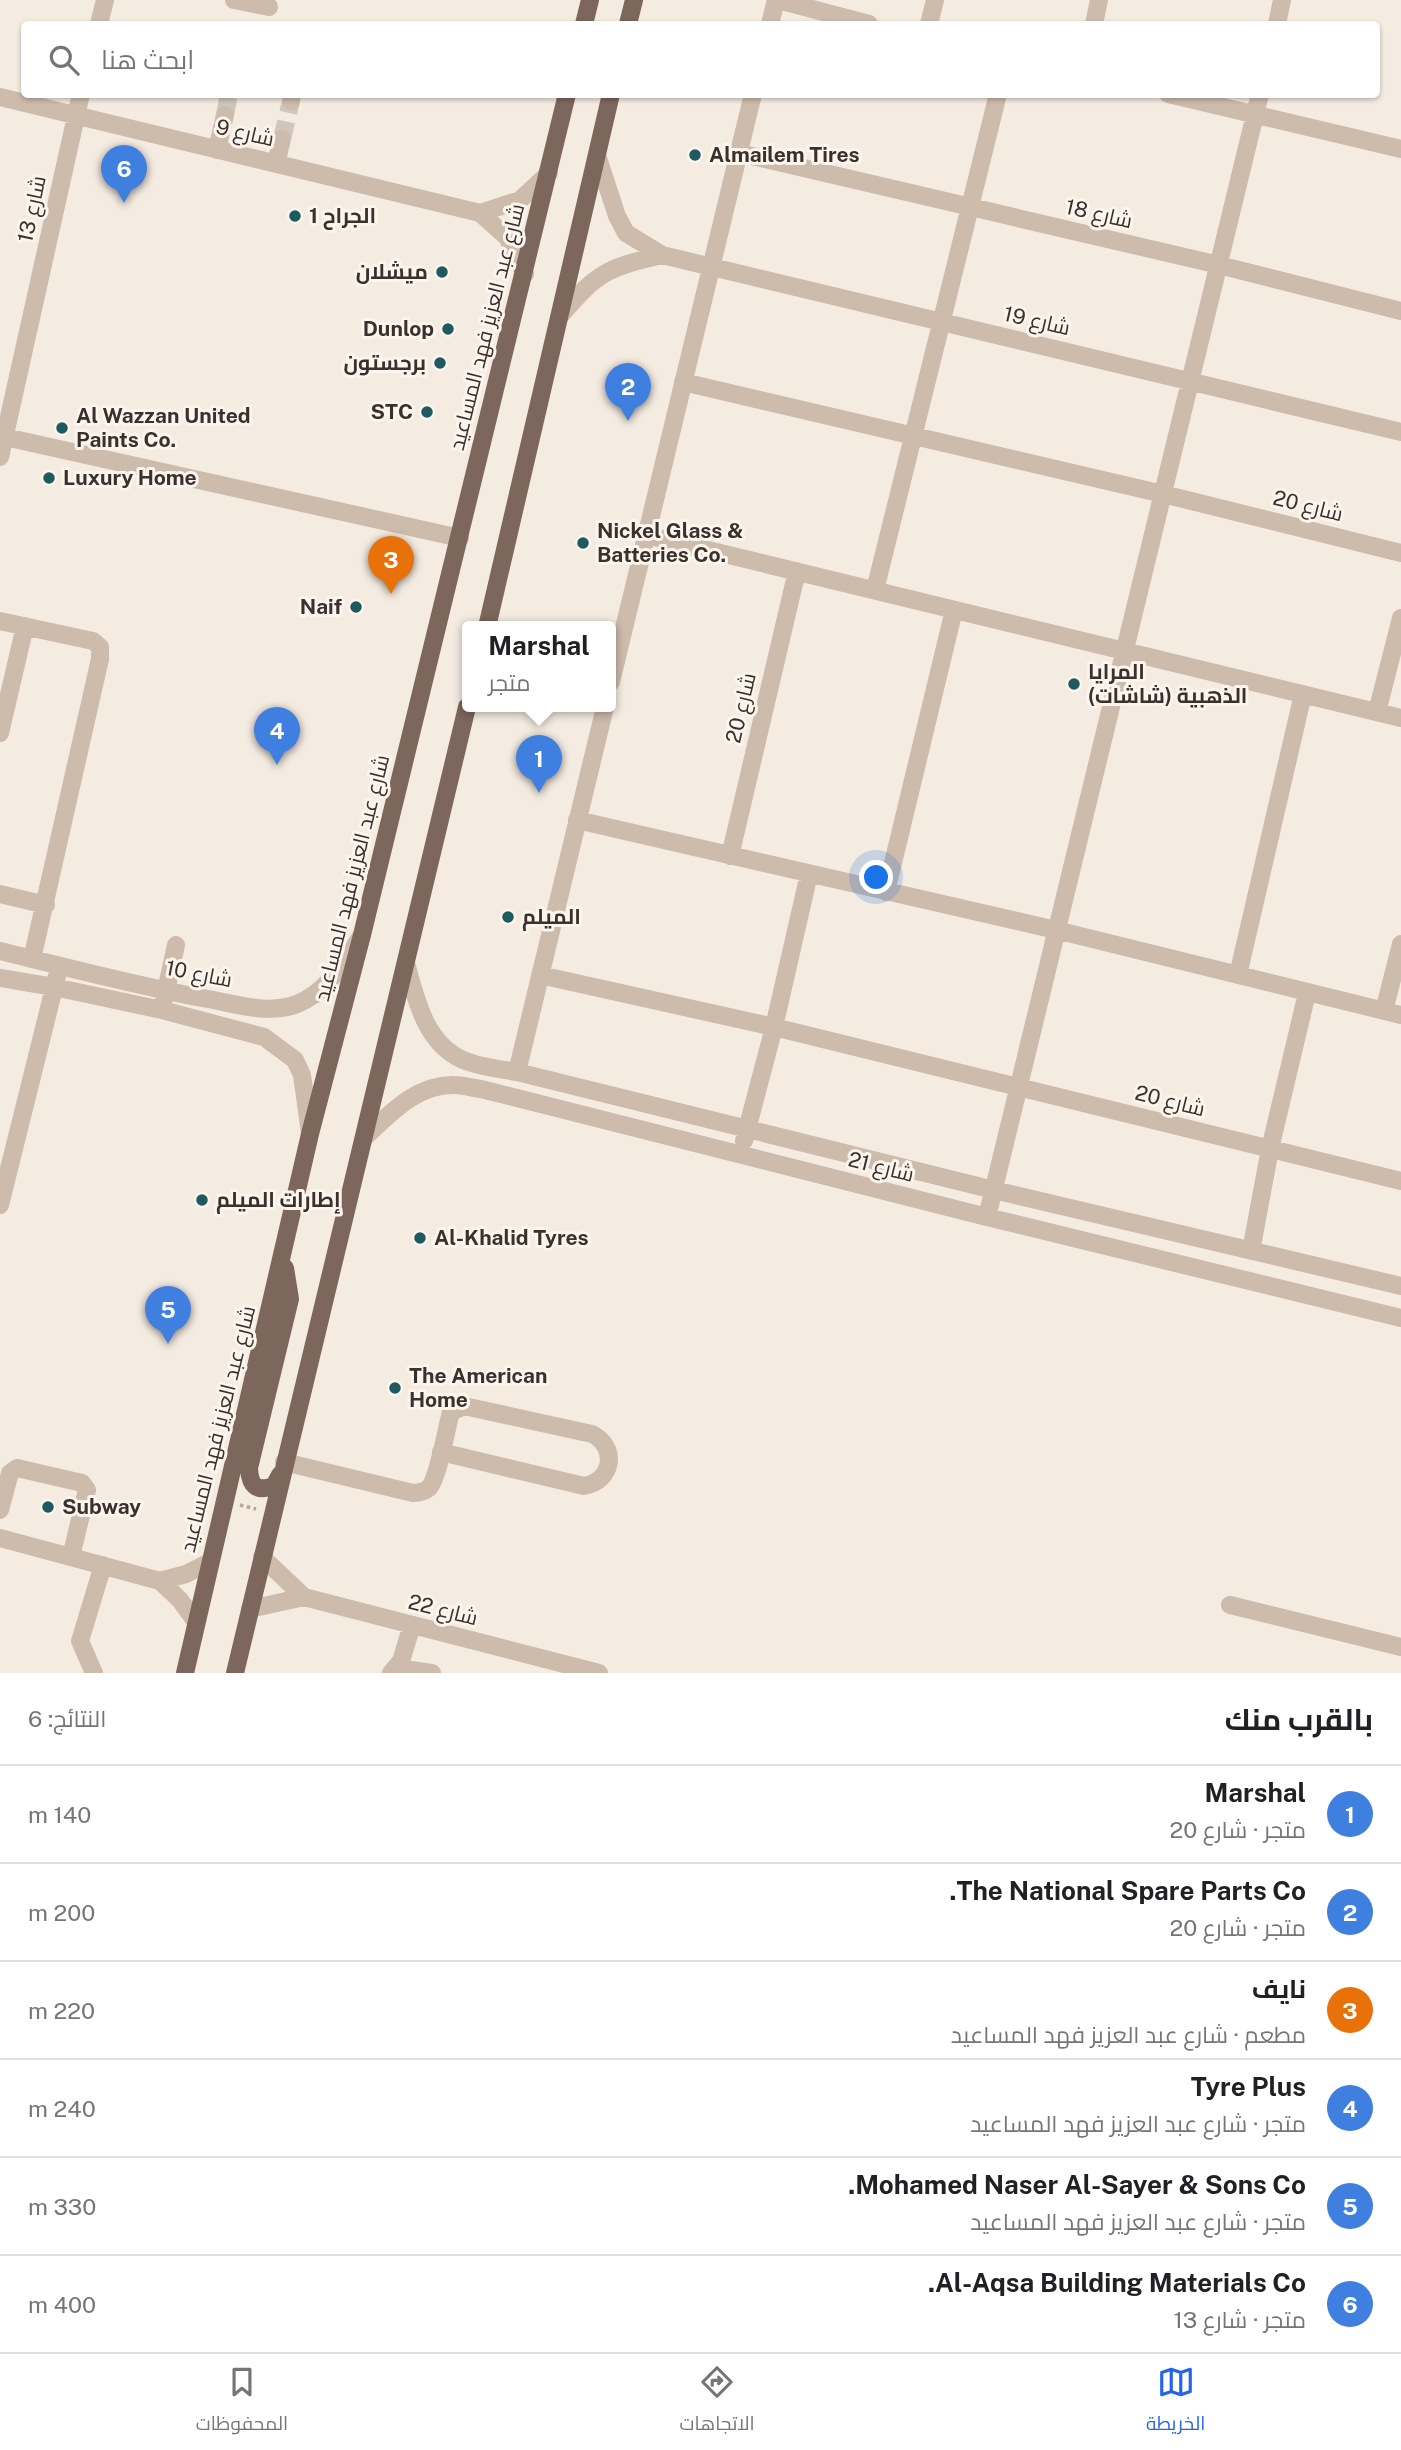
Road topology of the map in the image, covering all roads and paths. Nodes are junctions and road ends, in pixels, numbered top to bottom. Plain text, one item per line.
1 (105, 0) edge
2 (234, 0) edge
3 (590, 0) edge
4 (634, 0) edge
5 (777, 0) edge
6 (935, 0) edge
7 (1099, 0) edge
8 (1282, 0) edge
9 (269, 8) dead end
10 (100, 21) edge
11 (585, 21) edge
12 (629, 21) edge
13 (771, 21) edge
14 (858, 21) edge
15 (930, 21) edge
16 (1095, 21) edge
17 (1278, 21) edge
18 (0, 97) edge
19 (80, 98) edge
20 (566, 98) edge
21 (610, 98) edge
22 (752, 98) edge
23 (997, 98) edge
24 (1184, 98) edge
25 (1259, 98) edge
26 (225, 115) tunnel mouth
27 (76, 116) junction
28 (1255, 116) junction
29 (282, 139) tunnel mouth
30 (1401, 149) edge
31 (216, 150) junction
32 (739, 153) junction
33 (597, 155) junction
34 (276, 164) junction
35 (549, 173) junction
36 (970, 208) junction
37 (480, 213) junction
38 (662, 255) junction
39 (1219, 265) junction
40 (711, 267) junction
41 (525, 274) junction
42 (1401, 311) edge
43 (560, 316) junction
44 (941, 322) junction
45 (0, 372) edge
46 (18, 376) junction
47 (1191, 380) junction
48 (683, 382) junction
49 (1401, 432) edge
50 (5, 436) junction
51 (913, 436) junction
52 (0, 457) edge
53 (1163, 494) junction
54 (646, 535) junction
55 (460, 538) junction
56 (1401, 553) edge
57 (797, 571) junction
58 (875, 590) junction
59 (954, 610) junction
60 (1401, 618) edge
61 (0, 621) edge
62 (488, 621) edge
63 (25, 626) junction
64 (1125, 649) junction
65 (616, 661) edge
66 (1303, 694) junction
67 (466, 712) edge
68 (604, 712) edge
69 (1377, 712) junction
70 (1401, 718) edge
71 (0, 733) edge
72 (577, 820) junction
73 (730, 856) junction
74 (809, 874) junction
75 (886, 892) junction
76 (0, 894) edge
77 (46, 905) junction
78 (1056, 930) junction
79 (362, 936) junction
80 (1401, 944) edge
81 (176, 945) dead end
82 (0, 951) edge
83 (33, 959) junction
84 (406, 963) junction
85 (60, 966) junction
86 (540, 975) junction
87 (1237, 975) junction
88 (0, 978) edge
89 (54, 987) junction
90 (166, 991) junction
91 (1307, 993) junction
92 (162, 1010) junction
93 (1392, 1013) edge
94 (774, 1027) junction
95 (517, 1072) junction
96 (1018, 1087) junction
97 (748, 1130) junction
98 (310, 1134) junction
99 (364, 1139) junction
100 (1270, 1149) junction
101 (740, 1154) junction
102 (1401, 1181) edge
103 (994, 1190) junction
104 (0, 1205) edge
105 (987, 1217) junction
106 (1251, 1251) junction
107 (283, 1257) junction
108 (1401, 1286) edge
109 (1401, 1318) edge
110 (441, 1452) junction
111 (282, 1468) junction
112 (224, 1502) junction
113 (0, 1510) edge
114 (272, 1513) junction
115 (0, 1538) edge
116 (71, 1557) junction
117 (262, 1557) junction
118 (210, 1562) junction
119 (103, 1566) junction
120 (160, 1581) junction
121 (304, 1597) junction
122 (1230, 1605) dead end
123 (250, 1609) junction
124 (196, 1622) junction
125 (412, 1625) junction
126 (1401, 1647) edge
127 (570, 1670) edge
128 (394, 1671) edge
129 (94, 1673) edge
130 (185, 1673) edge
131 (235, 1673) edge
132 (432, 1673) edge
133 (599, 1673) edge

1 - 10 street
2 - 9 street
3 - 11 main road
4 - 12 main road
5 - 13 street
5 - 14 street
6 - 15 street
7 - 16 street
8 - 17 street
18 - 27 street, شارع 9
19 - 27 street, شارع 13
20 - 35 main road, شارع عبد العزيز فهد المساعيد
21 - 33 main road
22 - 32 street
23 - 36 street
24 - 28 street
25 - 28 street
26 - 31 street
27 - 31 street, شارع 9
27 - 46 street, شارع 13
28 - 30 street
28 - 39 street
29 - 34 street
31 - 34 street, شارع 9
32 - 36 street, شارع 18
32 - 40 street
33 - 38 street, شارع 19
33 - 43 main road
34 - 37 street, شارع 9
35 - 37 street
35 - 41 main road, شارع عبد العزيز فهد المساعيد
36 - 39 street, شارع 18
36 - 44 street
37 - 41 street, شارع 9
38 - 40 street, شارع 19
38 - 43 street, شارع 19
39 - 42 street, شارع 18
39 - 47 street
40 - 44 street, شارع 19
40 - 48 street
41 - 55 main road, شارع عبد العزيز فهد المساعيد
43 - 62 main road
44 - 47 street, شارع 19
44 - 51 street
45 - 46 street
46 - 50 street, شارع 13
47 - 49 street, شارع 19
47 - 53 street
48 - 51 street, شارع 20
48 - 54 street
50 - 52 street, شارع 13
50 - 55 street
51 - 53 street, شارع 20
51 - 58 street
53 - 56 street, شارع 20
53 - 64 street
54 - 57 street
54 - 65 street
55 - 79 main road, شارع عبد العزيز فهد المساعيد
57 - 58 street
57 - 73 street, شارع 20
58 - 59 street
59 - 64 street
59 - 75 street
60 - 69 street
61 - 63 street
63 - 71 street
63 - 77 street
64 - 66 street
64 - 78 street
66 - 69 street
66 - 87 street
67 - 84 main road
68 - 72 street
69 - 70 street
72 - 73 street
72 - 86 street
73 - 74 street
74 - 75 street
74 - 94 street
75 - 78 street
76 - 77 street
77 - 83 street
78 - 87 street
78 - 96 street
79 - 90 street, شارع 10
79 - 98 main road, شارع عبد العزيز فهد المساعيد
80 - 93 street
81 - 90 street
82 - 83 street, شارع 10
83 - 85 street, شارع 10
84 - 95 street, شارع 21
84 - 99 main road
85 - 89 street
85 - 90 street, شارع 10
86 - 94 street, شارع 20
86 - 95 street
87 - 91 street
88 - 89 street, شارع 10
89 - 92 street, شارع 10
89 - 104 street
90 - 92 street
91 - 93 street
91 - 100 street
92 - 98 street, شارع 10
94 - 96 street, شارع 20
94 - 97 street
95 - 97 street, شارع 21
96 - 100 street, شارع 20
96 - 103 street
97 - 101 street
97 - 103 street, شارع 21
98 - 107 main road, شارع عبد العزيز فهد المساعيد
99 - 101 street, شارع 21
99 - 111 main road
100 - 102 street, شارع 20
100 - 106 street
101 - 105 street, شارع 21
103 - 105 street
103 - 106 street, شارع 21
105 - 109 street, شارع 21
106 - 108 street, شارع 21
107 - 111 main road
107 - 112 main road, شارع عبد العزيز فهد المساعيد
110 - 110 street
110 - 111 street
111 - 114 main road
112 - 114 path
112 - 118 main road, شارع عبد العزيز فهد المساعيد
113 - 116 street
114 - 117 main road
115 - 116 street
116 - 119 street
117 - 121 street, شارع 22
117 - 123 main road
118 - 120 street
118 - 124 main road, شارع عبد العزيز فهد المساعيد
119 - 120 street
119 - 129 street
120 - 124 street
121 - 123 street, شارع 22
121 - 125 street, شارع 22
122 - 126 street
123 - 131 main road
124 - 130 main road, شارع عبد العزيز فهد المساعيد
125 - 127 street, شارع 22
125 - 128 street
127 - 133 street, شارع 22
128 - 132 street

